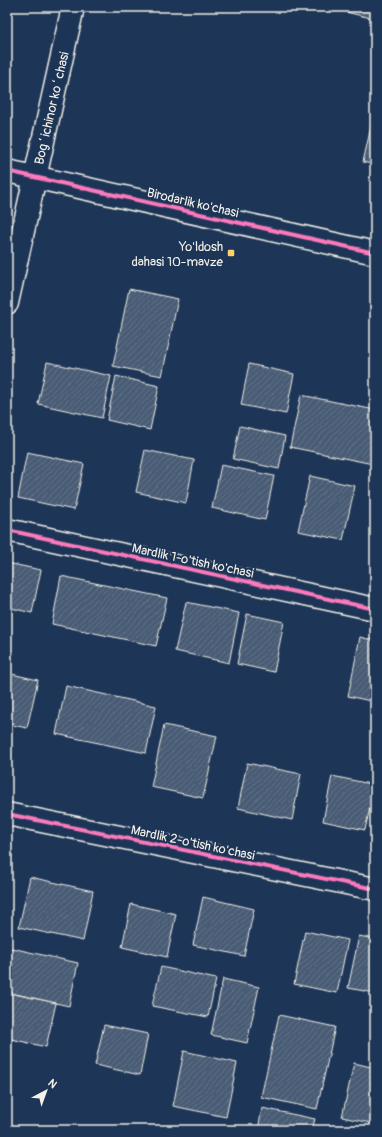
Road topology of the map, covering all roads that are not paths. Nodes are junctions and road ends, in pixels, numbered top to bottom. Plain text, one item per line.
1 (73, 7) edge
2 (7, 171) edge
3 (35, 178) junction
4 (375, 253) edge
5 (7, 303) edge
6 (7, 530) edge
7 (375, 609) edge
8 (7, 814) edge
9 (375, 889) edge

1 - 3 street, Bogʻichinor koʻchasi
2 - 3 street, Birodarlik ko'chasi
3 - 4 street, Birodarlik ko'chasi
3 - 5 street, Bogʻichinor koʻchasi
6 - 7 street, Mardlik 1-o'tish ko'chasi
8 - 9 street, Mardlik 2-o'tish ko'chasi

